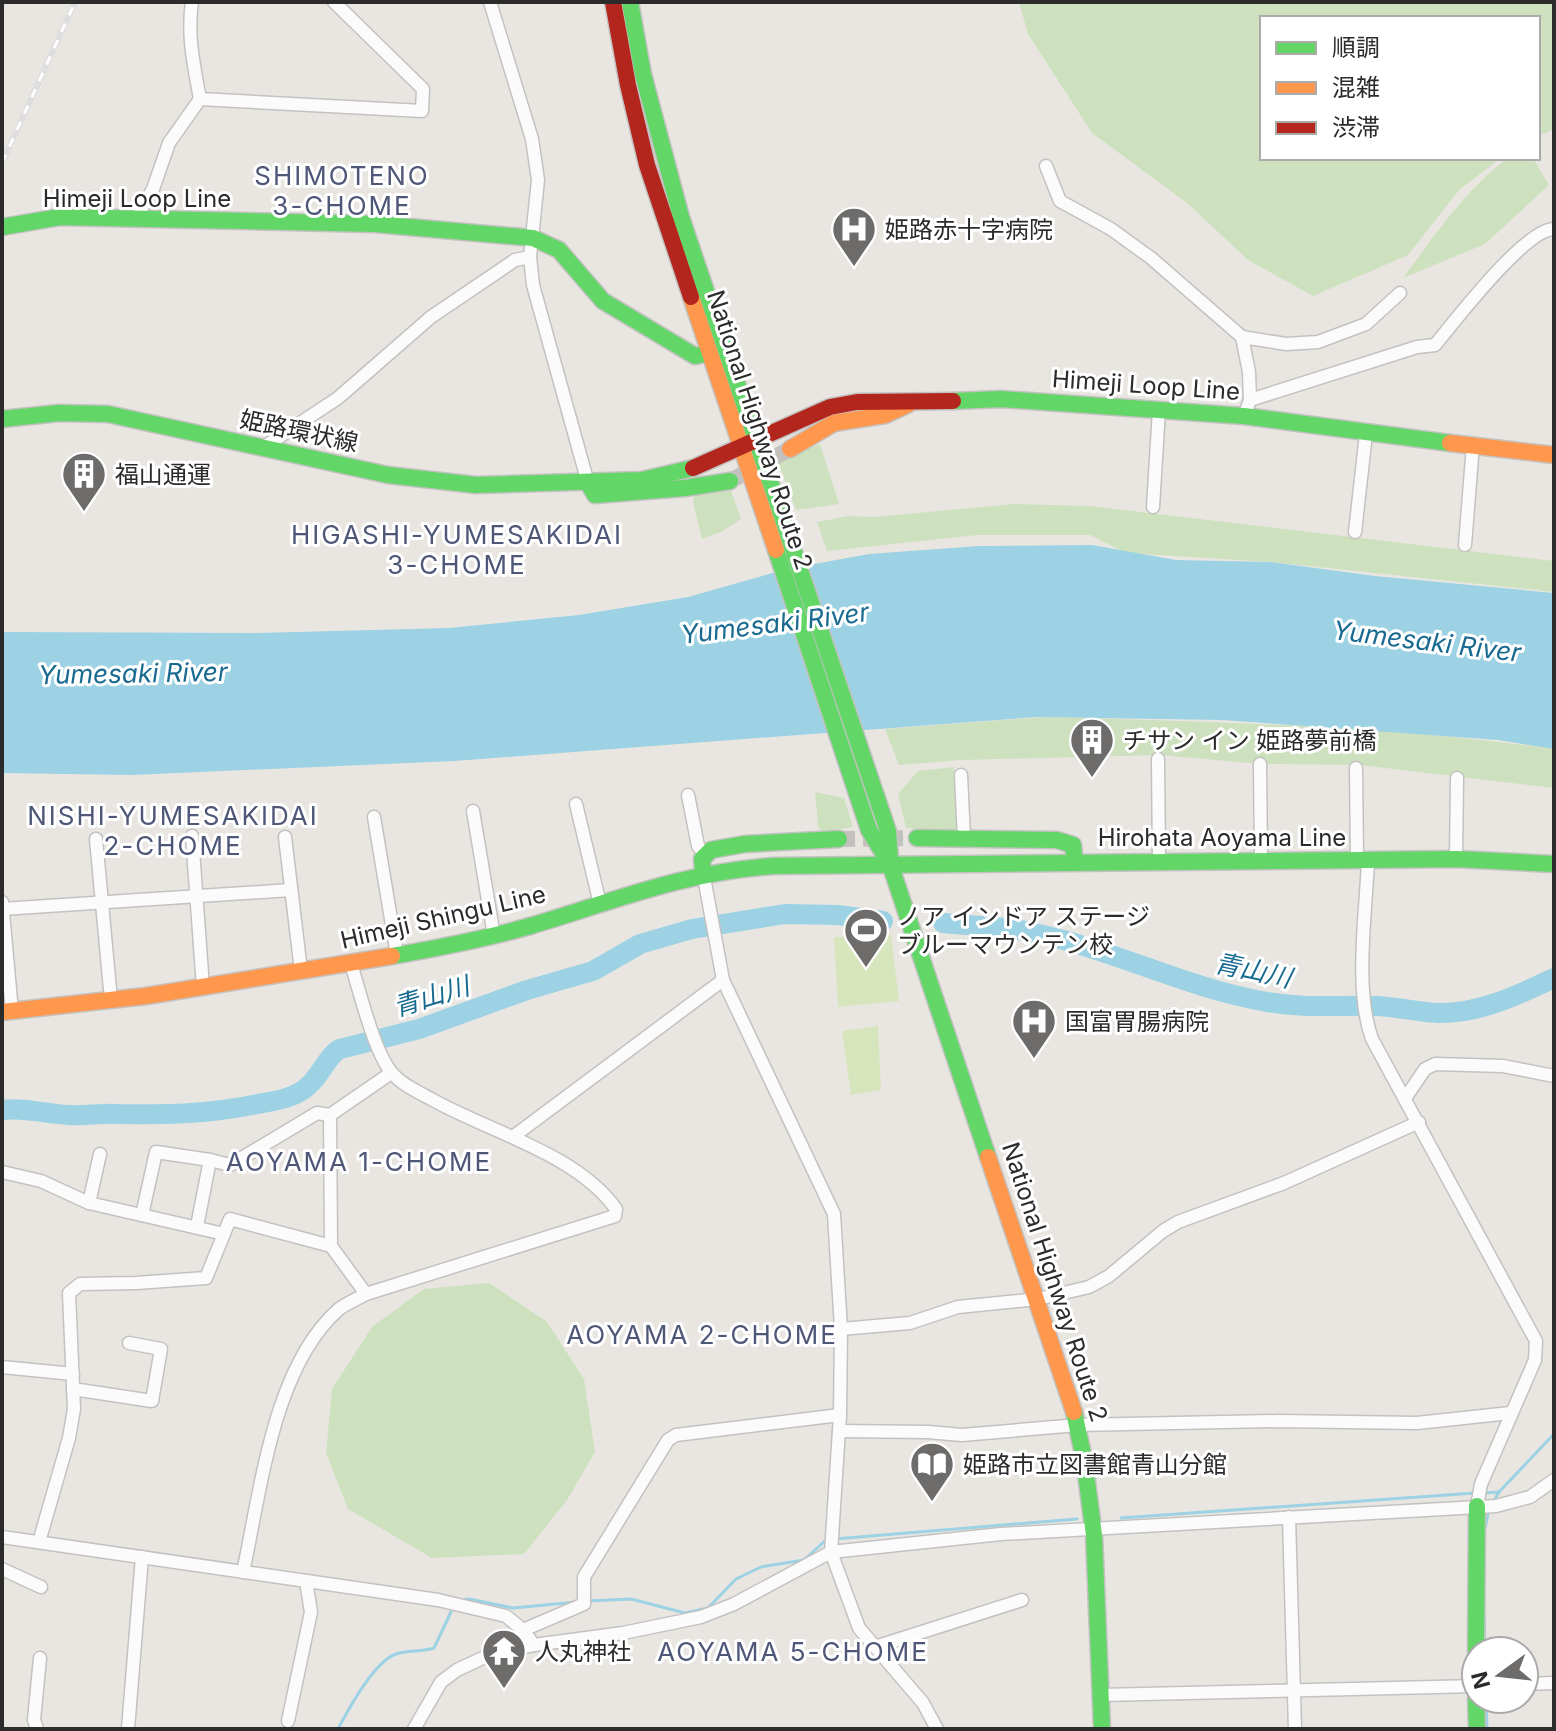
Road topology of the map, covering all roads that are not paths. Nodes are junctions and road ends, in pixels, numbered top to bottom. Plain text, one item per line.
1 (192, 2) edge
2 (334, 2) edge
3 (490, 2) edge
4 (613, 2) edge
5 (630, 2) edge
6 (200, 99) junction
7 (1046, 166) dead end
8 (135, 220) junction
9 (2, 227) edge
10 (1554, 229) edge
11 (533, 238) junction
12 (530, 257) junction
13 (1400, 293) dead end
14 (1242, 337) junction
15 (710, 353) junction
16 (910, 403) junction
17 (1247, 408) junction
18 (1159, 410) junction
19 (2, 419) edge
20 (1366, 434) junction
21 (756, 439) junction
22 (740, 445) junction
23 (1473, 445) junction
24 (261, 449) junction
25 (790, 449) tunnel mouth
26 (1554, 455) edge
27 (730, 481) tunnel mouth
28 (588, 483) junction
29 (1153, 507) dead end
30 (778, 532) junction
31 (1355, 532) dead end
32 (1465, 545) dead end
33 (1158, 759) dead end
34 (1260, 764) dead end
35 (1356, 768) dead end
36 (961, 775) dead end
37 (1457, 778) dead end
38 (688, 795) dead end
39 (576, 804) dead end
40 (473, 811) dead end
41 (374, 817) dead end
42 (192, 836) dead end
43 (285, 837) dead end
44 (917, 838) tunnel mouth
45 (96, 839) dead end
46 (839, 839) tunnel mouth
47 (964, 839) junction
48 (705, 854) junction
49 (1456, 859) junction
50 (1261, 860) junction
51 (1362, 860) junction
52 (1159, 861) junction
53 (1075, 862) junction
54 (890, 864) junction
55 (1554, 864) edge
56 (703, 872) junction
57 (291, 890) junction
58 (196, 895) junction
59 (2, 902) edge
60 (102, 903) junction
61 (600, 904) junction
62 (2, 909) edge
63 (494, 936) junction
64 (397, 955) junction
65 (351, 964) junction
66 (301, 971) junction
67 (723, 980) junction
68 (203, 987) junction
69 (111, 1000) junction
70 (7, 1011) edge
71 (391, 1073) junction
72 (1554, 1076) edge
73 (1406, 1097) junction
74 (330, 1115) junction
75 (1419, 1122) junction
76 (514, 1136) junction
77 (100, 1154) dead end
78 (210, 1160) junction
79 (2, 1172) edge
80 (89, 1203) junction
81 (142, 1215) junction
82 (197, 1226) junction
83 (224, 1234) junction
84 (331, 1246) junction
85 (366, 1294) junction
86 (1038, 1299) junction
87 (841, 1329) junction
88 (129, 1343) dead end
89 (2, 1367) edge
90 (73, 1374) junction
91 (73, 1389) junction
92 (1510, 1413) junction
93 (840, 1415) junction
94 (1078, 1425) junction
95 (839, 1431) junction
96 (1554, 1480) edge
97 (1477, 1506) junction
98 (1289, 1517) junction
99 (1095, 1529) junction
100 (2, 1537) edge
101 (39, 1542) junction
102 (831, 1545) junction
103 (142, 1557) junction
104 (2, 1569) edge
105 (243, 1572) junction
106 (306, 1581) junction
107 (41, 1587) dead end
108 (1022, 1600) dead end
109 (523, 1630) junction
110 (1476, 1635) edge
111 (534, 1645) junction
112 (875, 1647) junction
113 (40, 1658) dead end
114 (1460, 1688) edge
115 (1294, 1692) junction
116 (1101, 1695) junction
117 (288, 1721) dead end
118 (37, 1729) edge
119 (128, 1729) edge
120 (414, 1729) edge
121 (937, 1729) edge
122 (1102, 1729) edge
123 (1295, 1729) edge

1 - 6 street
2 - 6 street
3 - 11 street
4 - 15 main road, National Highway Route 2
5 - 21 main road, National Highway Route 2
6 - 8 street
7 - 14 street
8 - 9 main road, Himeji Loop Line
8 - 11 main road, Himeji Loop Line
10 - 17 street
11 - 12 street
11 - 15 main road, Himeji Loop Line
12 - 24 street
12 - 28 street
13 - 14 street
14 - 17 street
15 - 22 main road, National Highway Route 2
16 - 18 main road, Himeji Loop Line
16 - 21 main road, Himeji Loop Line
16 - 25 main road
17 - 18 main road, Himeji Loop Line
17 - 20 main road, Himeji Loop Line
18 - 29 street
19 - 24 main road, 姫路環状線
20 - 23 main road, Himeji Loop Line
20 - 31 street
21 - 22 main road, Himeji Loop Line
21 - 30 main road, National Highway Route 2
22 - 28 main road, 姫路環状線
22 - 30 main road, National Highway Route 2
23 - 26 main road, Himeji Loop Line
23 - 32 street
24 - 28 main road, 姫路環状線
27 - 28 main road
30 - 54 main road, National Highway Route 2
30 - 54 main road, National Highway Route 2
33 - 52 street
34 - 50 street
35 - 51 street
36 - 47 street
37 - 49 street
38 - 48 street
39 - 61 street
40 - 63 street
41 - 64 street
42 - 58 street
43 - 57 street
44 - 47 main road
45 - 60 street
46 - 48 main road
47 - 53 main road
48 - 56 main road
49 - 51 main road, Hirohata Aoyama Line
49 - 55 main road, Hirohata Aoyama Line
50 - 51 main road, Hirohata Aoyama Line
50 - 52 main road, Hirohata Aoyama Line
51 - 73 street
52 - 53 main road, Hirohata Aoyama Line
53 - 54 main road, Hirohata Aoyama Line
54 - 56 main road, Himeji Shingu Line
54 - 86 main road, National Highway Route 2
56 - 61 main road, Himeji Shingu Line
56 - 67 street
57 - 58 street
57 - 66 street
58 - 60 street
58 - 68 street
59 - 62 street
60 - 62 street
60 - 69 street
61 - 63 main road, Himeji Shingu Line
62 - 70 street
63 - 64 main road, Himeji Shingu Line
64 - 65 main road, Himeji Shingu Line
65 - 66 main road, Himeji Shingu Line
65 - 71 street
66 - 68 main road, Himeji Shingu Line
67 - 76 street
67 - 87 street
68 - 69 main road, Himeji Shingu Line
69 - 70 main road, Himeji Shingu Line
71 - 74 street
71 - 76 street
72 - 73 street
73 - 75 street
74 - 78 street
74 - 84 street
75 - 86 street
75 - 92 street
76 - 85 street
77 - 80 street
78 - 81 street
78 - 82 street
79 - 80 street
80 - 81 street
81 - 82 street
82 - 83 street
83 - 84 street
83 - 90 street
84 - 85 street
85 - 105 street
86 - 87 street
86 - 94 main road, National Highway Route 2
87 - 93 street
88 - 91 street
89 - 90 street
90 - 91 street
91 - 101 street
92 - 94 street
92 - 97 street
93 - 95 street
93 - 109 street
94 - 95 street
94 - 99 main road, National Highway Route 2
95 - 102 street
96 - 97 street
97 - 98 street
97 - 110 main road
98 - 99 street
98 - 115 street
99 - 102 street
99 - 116 main road, National Highway Route 2
100 - 101 street
101 - 103 street
102 - 111 street
102 - 112 street
103 - 105 street
103 - 119 street
104 - 107 street
105 - 106 street
106 - 109 street
106 - 117 street
108 - 112 street
109 - 111 street
111 - 120 street
112 - 121 street
113 - 118 street
114 - 115 street
115 - 116 street
115 - 123 street
116 - 122 main road, National Highway Route 2

